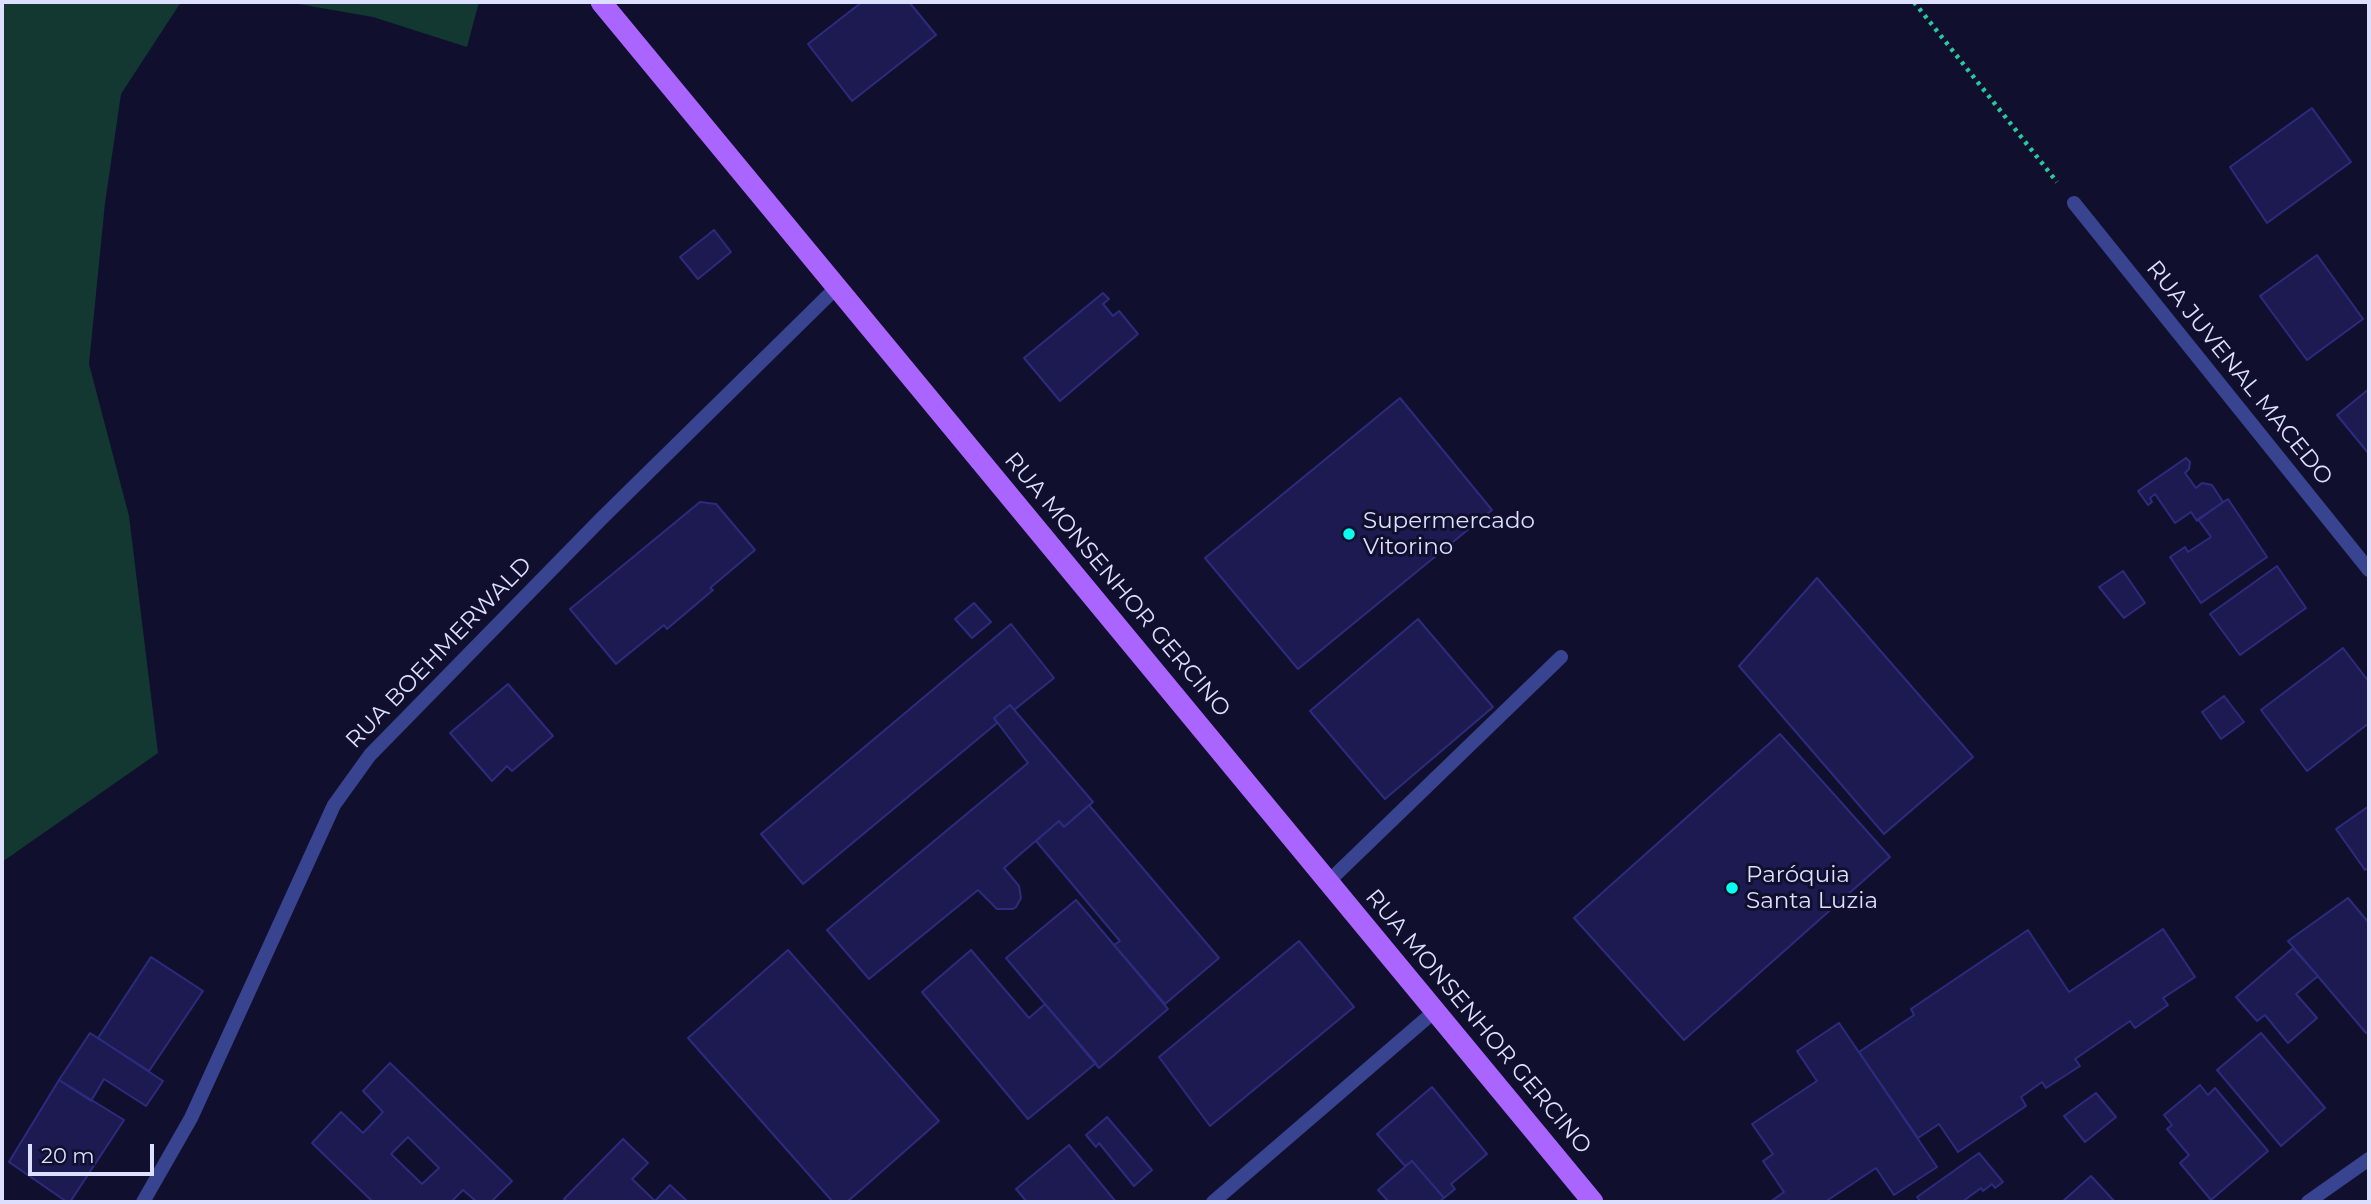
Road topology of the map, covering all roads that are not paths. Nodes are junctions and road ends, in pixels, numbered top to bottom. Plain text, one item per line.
1 (601, 2) edge
2 (2074, 203) road end
3 (837, 287) junction
4 (2369, 570) edge
5 (1561, 657) dead end
6 (1328, 882) junction
7 (1435, 1012) junction
8 (2369, 1159) edge
9 (143, 1202) edge
10 (1213, 1202) edge
11 (1593, 1202) edge
12 (2308, 1202) edge

1 - 3 main road, RUA MONSENHOR GERCINO
2 - 4 street, RUA JUVENAL MACEDO
3 - 6 main road, RUA MONSENHOR GERCINO
3 - 9 street, RUA BOEHMERWALD
5 - 6 street
6 - 7 main road, RUA MONSENHOR GERCINO
7 - 10 street
7 - 11 main road, RUA MONSENHOR GERCINO
8 - 12 street

